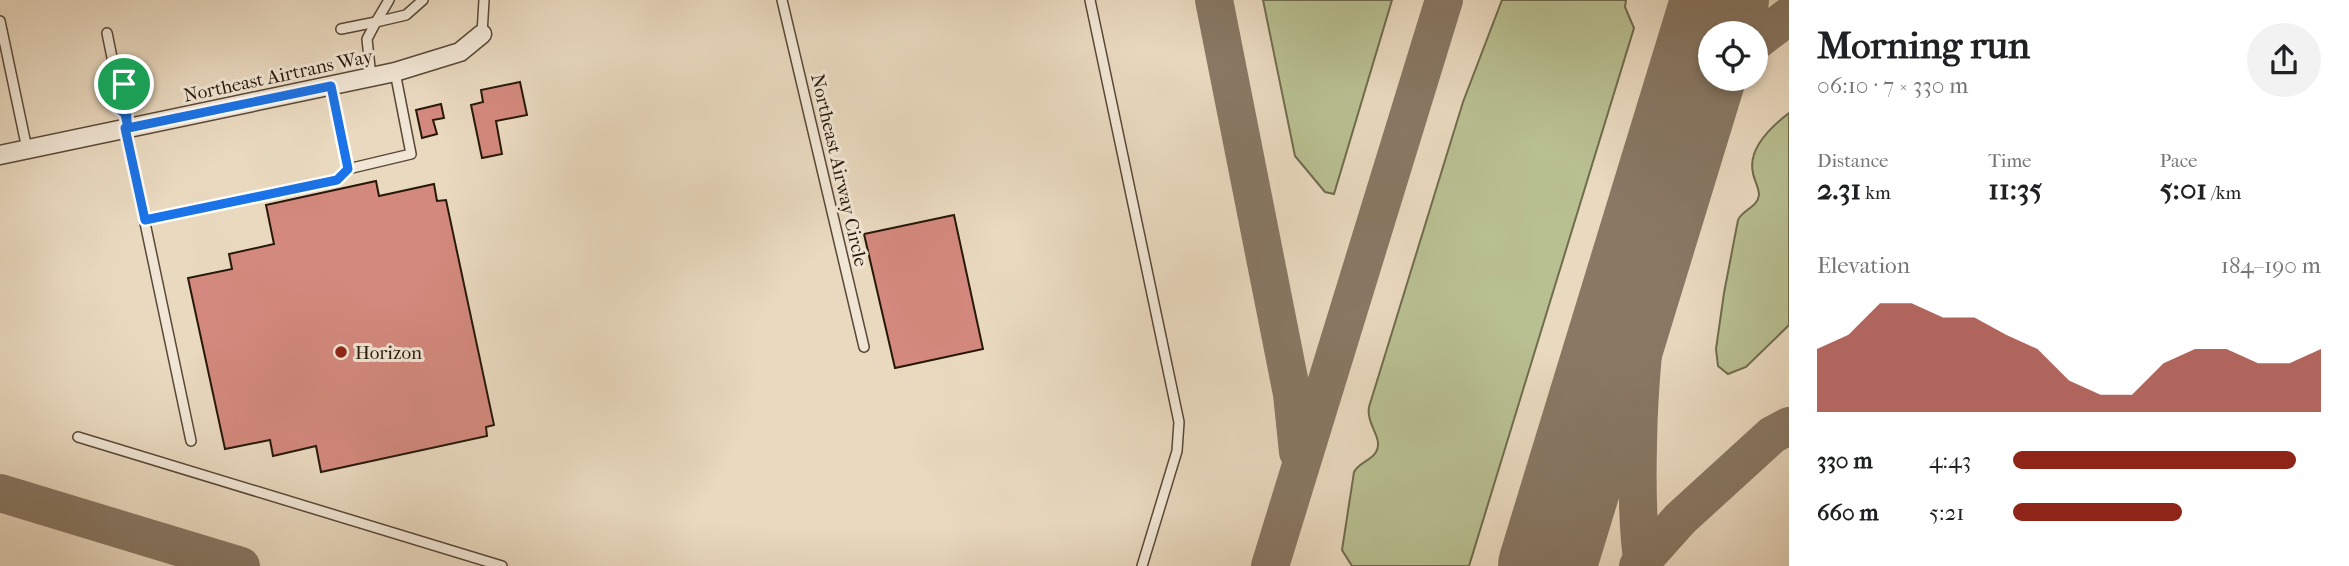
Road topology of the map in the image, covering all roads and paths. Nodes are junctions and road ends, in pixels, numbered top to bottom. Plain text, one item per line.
1 (389, 0) edge
2 (423, 0) edge
3 (484, 0) edge
4 (782, 0) edge
5 (1090, 0) edge
6 (0, 21) edge
7 (376, 22) junction
8 (341, 29) dead end
9 (107, 33) dead end
10 (482, 34) joint
11 (4, 64) edge
12 (395, 72) junction
13 (116, 77) junction
14 (371, 77) junction
15 (331, 86) junction
16 (126, 123) junction
17 (27, 149) junction
18 (0, 155) edge
19 (348, 169) junction
20 (145, 220) junction
21 (864, 347) dead end
22 (79, 437) dead end
23 (191, 441) dead end
24 (502, 566) edge
25 (1142, 566) edge

1 - 7 lane
2 - 7 lane
3 - 10 lane, Northeast Airtrans Way
4 - 21 lane, Northeast Airway Circle
5 - 25 lane
6 - 11 lane
7 - 8 lane
7 - 14 lane
9 - 13 lane
10 - 12 street, Northeast Airtrans Way
11 - 17 lane
12 - 14 street, Northeast Airtrans Way
12 - 19 lane
13 - 16 lane
13 - 16 lane
14 - 15 street, Northeast Airtrans Way
15 - 16 street, Northeast Airtrans Way
15 - 19 lane
16 - 17 street, Northeast Airtrans Way
16 - 20 lane
17 - 18 street, Northeast Airtrans Way
19 - 20 lane
20 - 23 lane
22 - 24 lane

